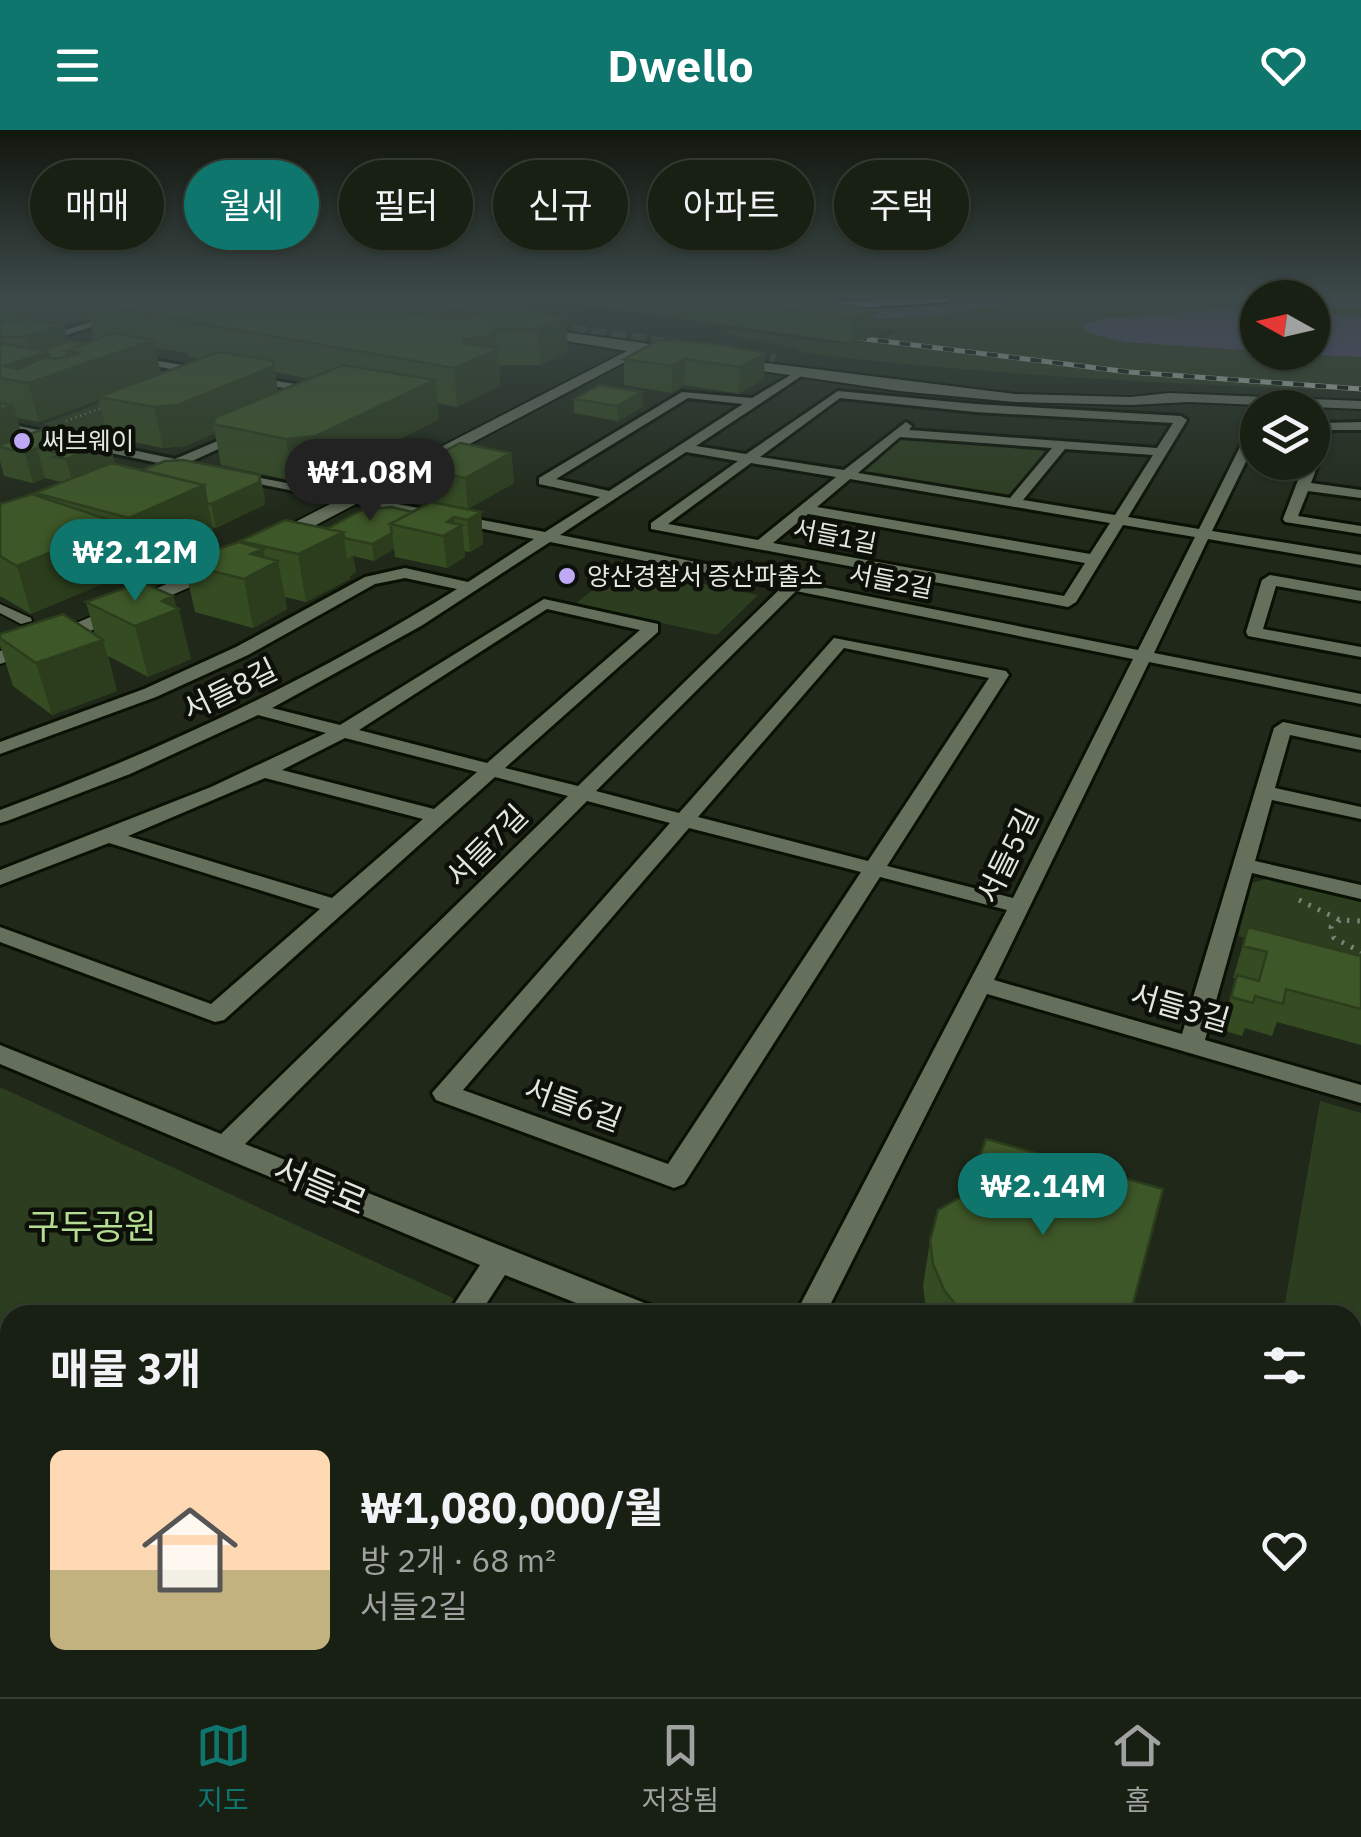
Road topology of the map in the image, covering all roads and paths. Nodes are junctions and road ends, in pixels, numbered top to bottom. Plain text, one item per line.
1 (202, 371) edge
2 (598, 371) edge
3 (792, 371) tunnel mouth
4 (878, 371) edge
5 (911, 371) edge
6 (799, 372) junction
7 (994, 380) dead end
8 (1071, 384) dead end
9 (1188, 398) junction
10 (752, 402) junction
11 (1240, 402) edge
12 (115, 403) edge
13 (1330, 404) edge
14 (1361, 404) edge
15 (930, 405) junction
16 (310, 406) edge
17 (66, 422) dead end
18 (0, 426) edge
19 (1330, 426) edge
20 (1361, 426) edge
21 (260, 427) edge
22 (897, 434) junction
23 (684, 448) junction
24 (1059, 448) junction
25 (1162, 452) junction
26 (748, 459) junction
27 (1240, 459) edge
28 (177, 463) junction
29 (847, 475) junction
30 (145, 476) edge
31 (1305, 480) edge
32 (1303, 486) junction
33 (1361, 494) edge
34 (610, 495) junction
35 (354, 500) junction
36 (1014, 502) junction
37 (806, 509) junction
38 (1120, 520) junction
39 (1361, 530) edge
40 (1202, 534) junction
41 (544, 538) junction
42 (265, 544) edge
43 (762, 545) junction
44 (248, 553) edge
45 (1096, 560) junction
46 (1361, 560) edge
47 (791, 587) junction
48 (471, 588) junction
49 (1361, 596) edge
50 (0, 608) edge
51 (26, 621) edge
52 (1361, 652) edge
53 (1143, 657) junction
54 (0, 658) edge
55 (1361, 699) edge
56 (258, 710) junction
57 (343, 732) junction
58 (1361, 744) edge
59 (0, 748) edge
60 (263, 771) junction
61 (493, 771) junction
62 (1264, 792) junction
63 (582, 794) junction
64 (1361, 813) edge
65 (0, 817) edge
66 (440, 817) junction
67 (684, 820) junction
68 (108, 836) junction
69 (1243, 864) junction
70 (874, 870) junction
71 (0, 878) edge
72 (1361, 892) edge
73 (337, 906) junction
74 (1020, 908) junction
75 (1361, 921) edge
76 (0, 934) edge
77 (1361, 952) edge
78 (980, 984) junction
79 (1190, 1044) junction
80 (0, 1054) edge
81 (1361, 1094) edge
82 (225, 1147) junction
83 (499, 1260) junction
84 (469, 1305) edge
85 (616, 1305) edge
86 (815, 1305) edge

1 - 16 street
2 - 35 street
3 - 6 street
4 - 9 street
5 - 7 street
6 - 9 street
6 - 10 street, 서들8길
8 - 9 street
9 - 11 street
10 - 23 street, 서들8길
10 - 34 street
12 - 17 path
13 - 14 street
15 - 22 street, 서들1길
15 - 25 street, 서들1길
15 - 26 street, 서들1길
18 - 28 street, 서들2길
19 - 20 street
21 - 28 street
22 - 24 street
22 - 29 street, 서들1길
23 - 26 street
23 - 34 street, 서들8길
24 - 25 street
24 - 36 street
25 - 38 street, 서들1길
26 - 29 street
26 - 43 street, 서들1길
27 - 40 street, 서들5길
28 - 30 street
28 - 35 street, 서들2길
29 - 36 street
29 - 37 street, 서들1길
31 - 32 street
32 - 33 street
32 - 39 street
34 - 41 street, 서들8길
35 - 41 street, 서들2길
35 - 42 street
36 - 38 street
37 - 43 street
37 - 45 street, 서들1길
38 - 40 street
38 - 45 street, 서들1길
40 - 46 street
40 - 53 street, 서들5길
41 - 47 street, 서들2길
41 - 48 street, 서들8길
43 - 45 street, 서들1길
44 - 54 street
47 - 53 street, 서들2길
47 - 63 street, 서들7길
48 - 56 street, 서들8길
48 - 59 street, 서들8길
49 - 52 street
50 - 51 street
53 - 55 street, 서들2길
53 - 74 street, 서들5길
56 - 57 street
56 - 65 street, 서들8길
57 - 60 street
57 - 61 street
57 - 61 street
58 - 62 street
60 - 66 street
60 - 68 street
61 - 63 street
61 - 66 street
62 - 64 street
62 - 69 street
63 - 67 street
63 - 82 street, 서들7길
66 - 73 street
67 - 70 street
67 - 70 street, 서들6길
67 - 70 street, 서들6길
68 - 71 street
68 - 73 street
69 - 72 street
69 - 79 street
70 - 74 street
73 - 76 street
74 - 78 street, 서들5길
75 - 77 path
78 - 79 street, 서들3길
78 - 86 street, 서들5길
79 - 81 street, 서들3길
80 - 82 street, 서들로
82 - 83 street, 서들로
83 - 84 street
83 - 85 street, 서들로

